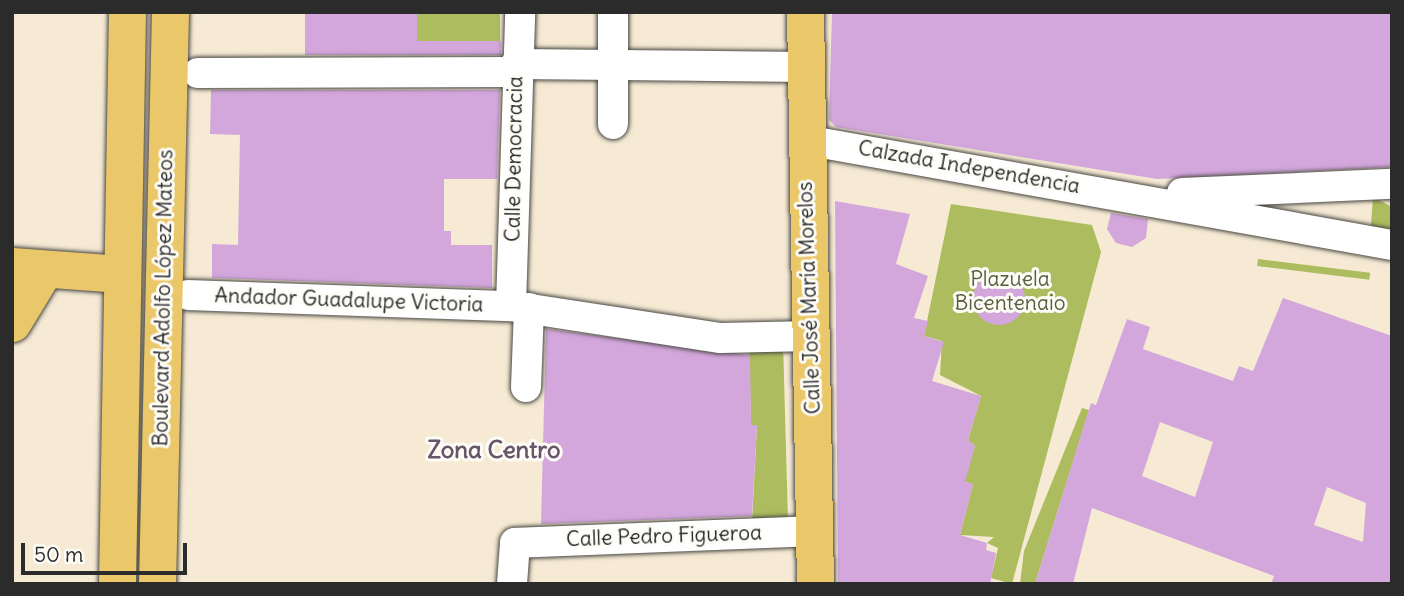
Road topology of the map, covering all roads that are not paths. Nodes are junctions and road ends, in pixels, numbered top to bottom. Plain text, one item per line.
1 (127, 12) edge
2 (170, 12) edge
3 (520, 12) edge
4 (613, 12) edge
5 (805, 12) edge
6 (612, 67) junction
7 (807, 67) junction
8 (516, 68) junction
9 (198, 73) dead end
10 (612, 124) dead end
11 (805, 140) junction
12 (1392, 184) edge
13 (1133, 195) junction
14 (1392, 245) edge
15 (29, 267) edge
16 (121, 274) junction
17 (188, 295) dead end
18 (520, 307) junction
19 (12, 323) edge
20 (811, 337) junction
21 (526, 387) dead end
22 (814, 531) junction
23 (117, 584) edge
24 (157, 584) edge
25 (512, 584) edge
26 (815, 584) edge

1 - 16 main road, Boulevard Adolfo López Mateos
2 - 24 main road, Boulevard Adolfo López Mateos
3 - 8 street, Calle Democracia
4 - 6 street
5 - 7 main road, Calle José María Morelos
6 - 7 street
6 - 8 street
6 - 10 street
7 - 11 main road, Calle José María Morelos
8 - 9 street
8 - 18 street, Calle Democracia
11 - 13 street, Calzada Independencia
11 - 20 main road, Calle José María Morelos
12 - 13 street, Calzada Independencia
13 - 14 street, Calzada Independencia
15 - 16 main road
15 - 19 main road
16 - 23 main road, Boulevard Adolfo López Mateos
17 - 18 street, Andador Guadalupe Victoria
18 - 20 street, Andador Guadalupe Victoria
18 - 21 street, Calle Democracia
20 - 22 main road, Calle José María Morelos
22 - 25 street, Calle Pedro Figueroa
22 - 26 main road, Calle José María Morelos

